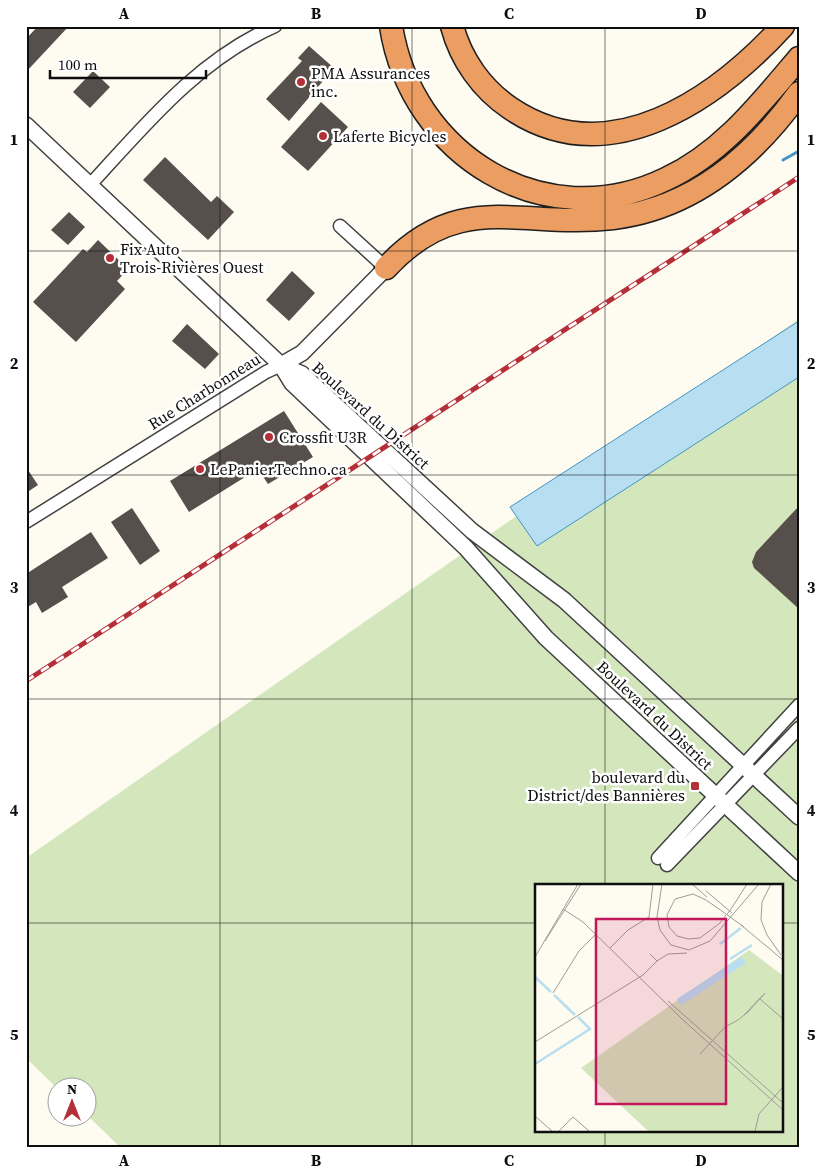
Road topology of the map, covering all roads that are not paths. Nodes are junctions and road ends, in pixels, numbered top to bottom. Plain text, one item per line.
1 (275, 26) edge
2 (391, 26) edge
3 (452, 26) edge
4 (783, 26) edge
5 (799, 58) edge
6 (799, 93) edge
7 (26, 125) edge
8 (90, 185) junction
9 (340, 226) dead end
10 (386, 268) junction
11 (281, 365) junction
12 (26, 522) edge
13 (799, 704) edge
14 (799, 728) edge
15 (748, 771) junction
16 (720, 800) junction
17 (799, 817) edge
18 (663, 862) dead end
19 (799, 873) edge

1 - 8 street
2 - 5 highway
3 - 4 highway
6 - 10 highway
7 - 8 street, Rue Charbonneau
8 - 11 street, Rue Charbonneau
9 - 10 street
10 - 11 street
11 - 12 street, Rue Charbonneau
11 - 15 street, Boulevard du District
11 - 16 street, Boulevard du District
13 - 15 street
14 - 15 street
15 - 16 street
15 - 16 street
15 - 17 street, Boulevard du District
16 - 18 street
16 - 19 street, Boulevard du District

